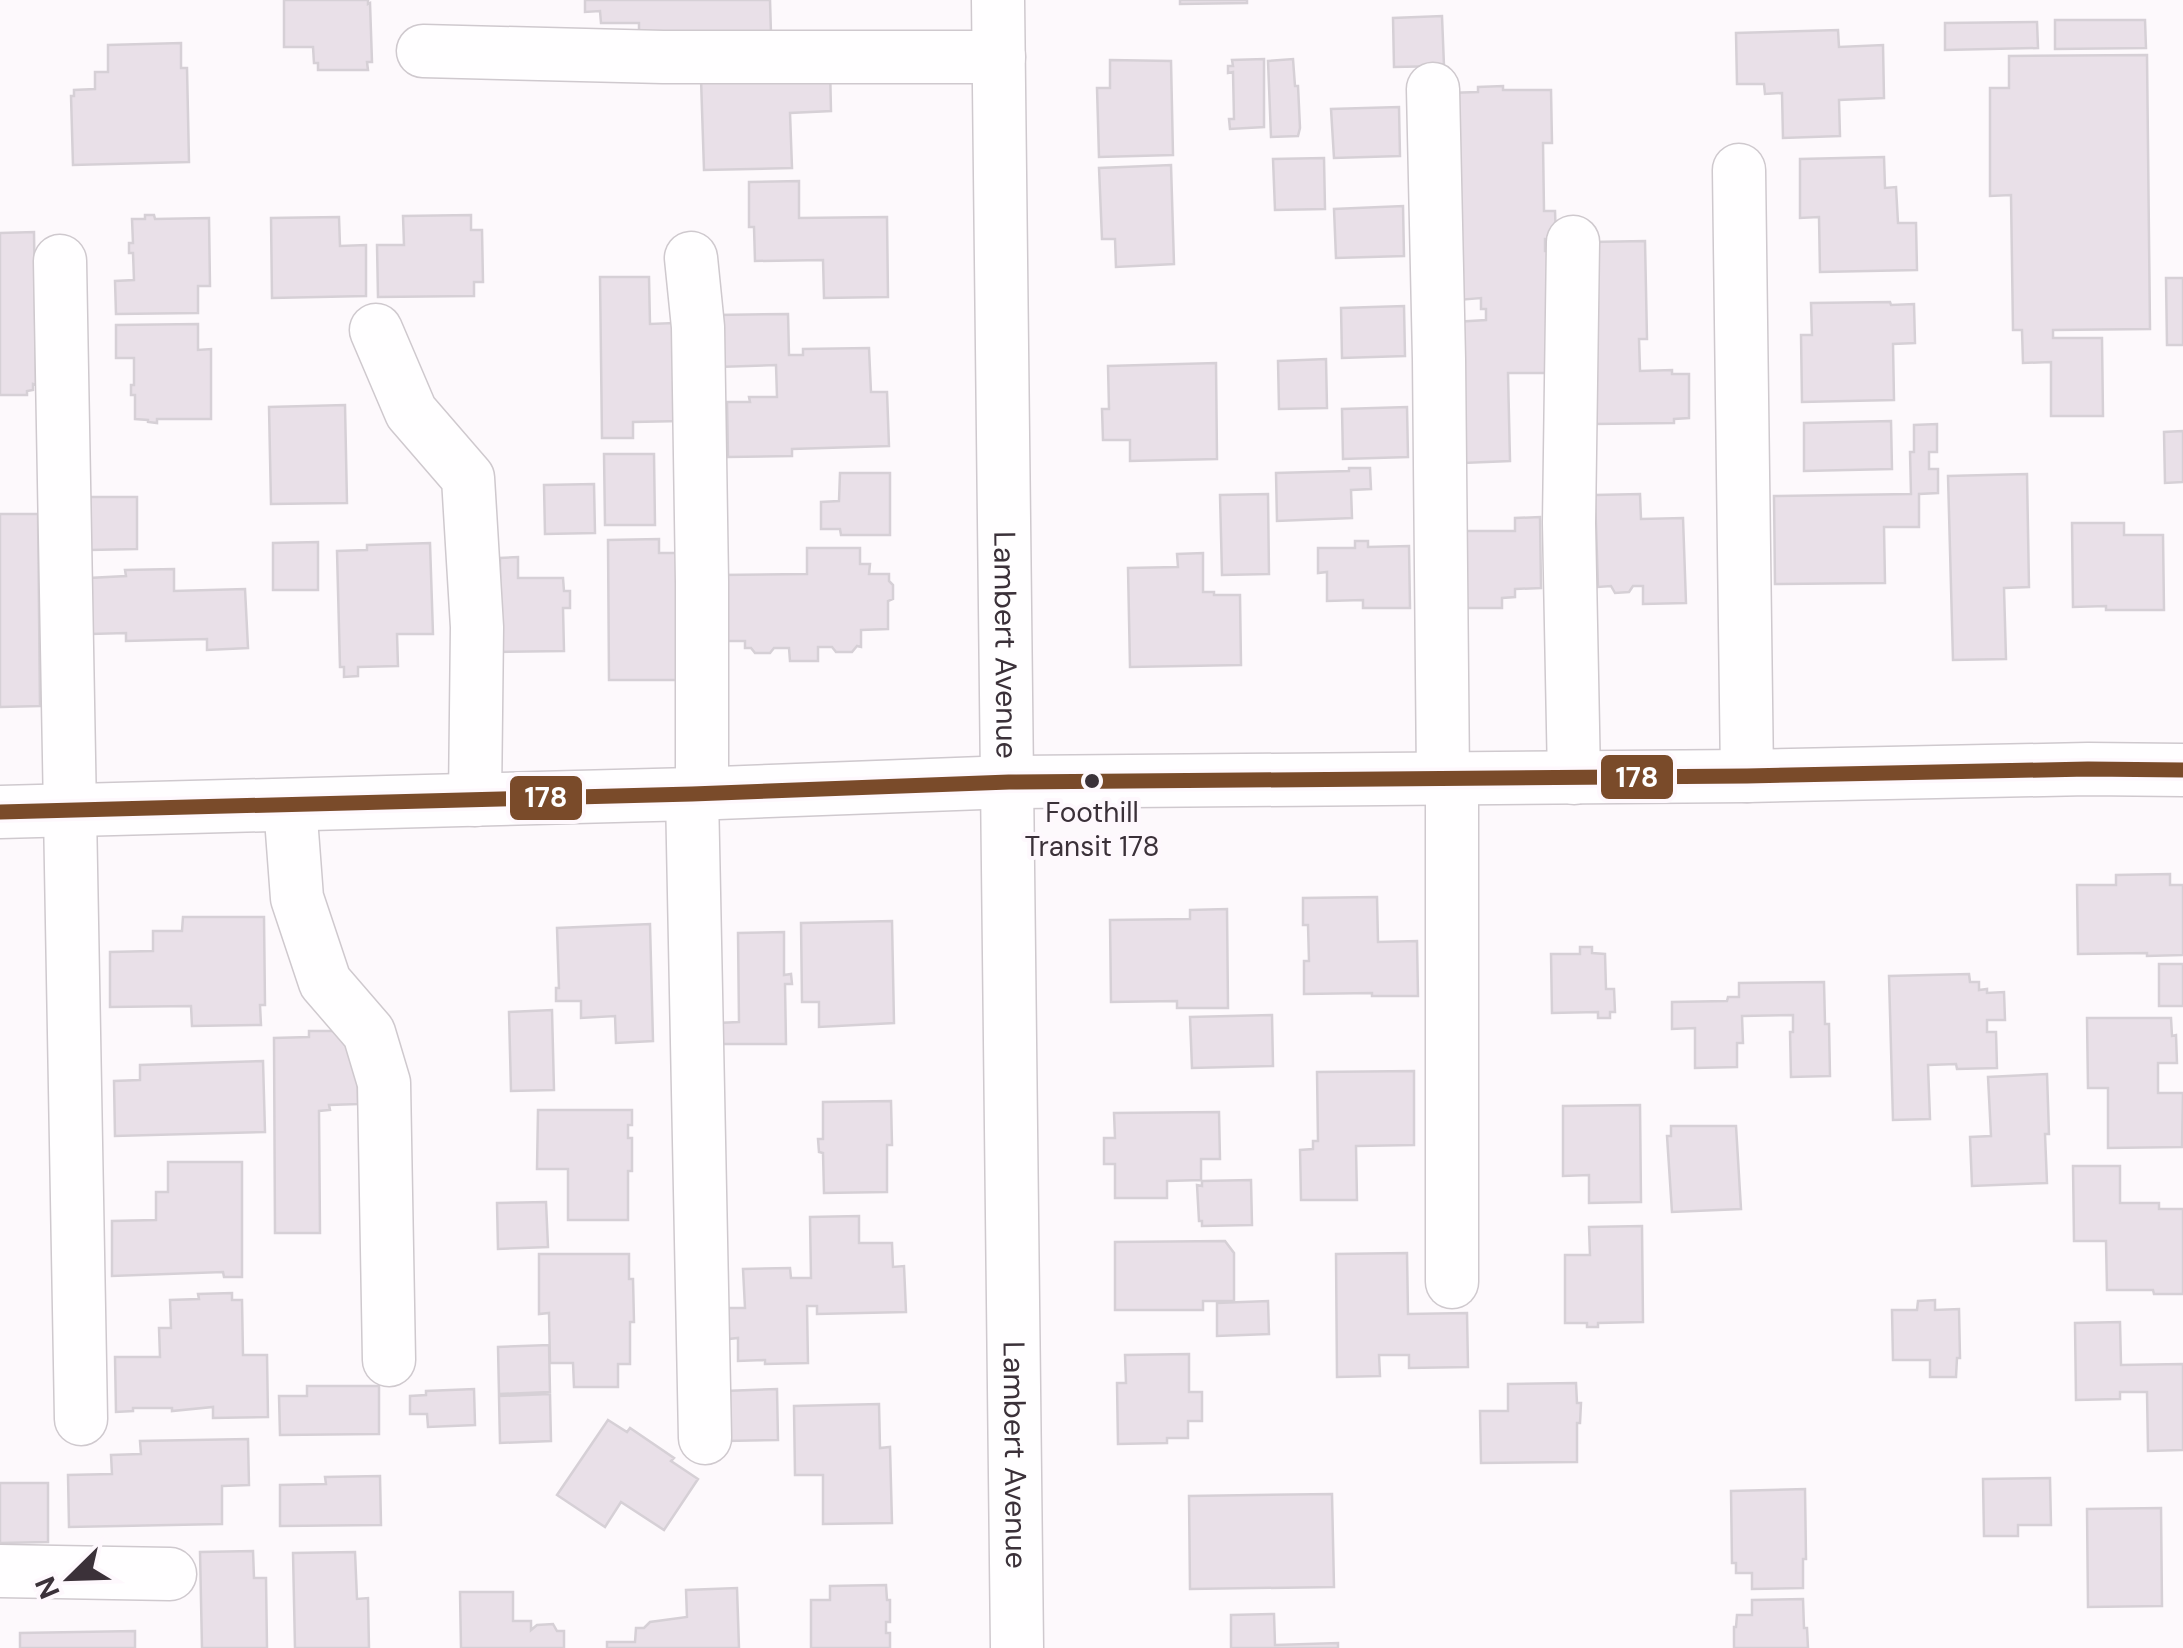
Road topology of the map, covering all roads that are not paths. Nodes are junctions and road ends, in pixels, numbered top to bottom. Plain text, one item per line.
1 (998, 0) edge
2 (423, 51) dead end
3 (999, 57) junction
4 (1433, 89) dead end
5 (1739, 170) dead end
6 (1573, 242) dead end
7 (692, 258) dead end
8 (60, 261) dead end
9 (376, 330) dead end
10 (2183, 770) edge
11 (1747, 776) junction
12 (1574, 778) junction
13 (1447, 779) junction
14 (1009, 782) junction
15 (697, 794) junction
16 (475, 800) junction
17 (290, 804) junction
18 (71, 810) junction
19 (0, 812) edge
20 (1452, 1282) dead end
21 (389, 1360) dead end
22 (81, 1419) dead end
23 (705, 1438) dead end
24 (0, 1570) edge
25 (170, 1574) dead end
26 (1018, 1648) edge

1 - 3 street, Lambert Avenue
2 - 3 street
3 - 14 street, Lambert Avenue
4 - 13 street
5 - 11 street
6 - 12 street
7 - 15 street
8 - 18 street
9 - 16 street
10 - 11 street
11 - 12 street
12 - 13 street
13 - 14 street
13 - 20 street
14 - 15 street
14 - 26 street, Lambert Avenue
15 - 16 street
15 - 23 street
16 - 17 street
17 - 18 street
17 - 21 street
18 - 19 street
18 - 22 street
24 - 25 street

